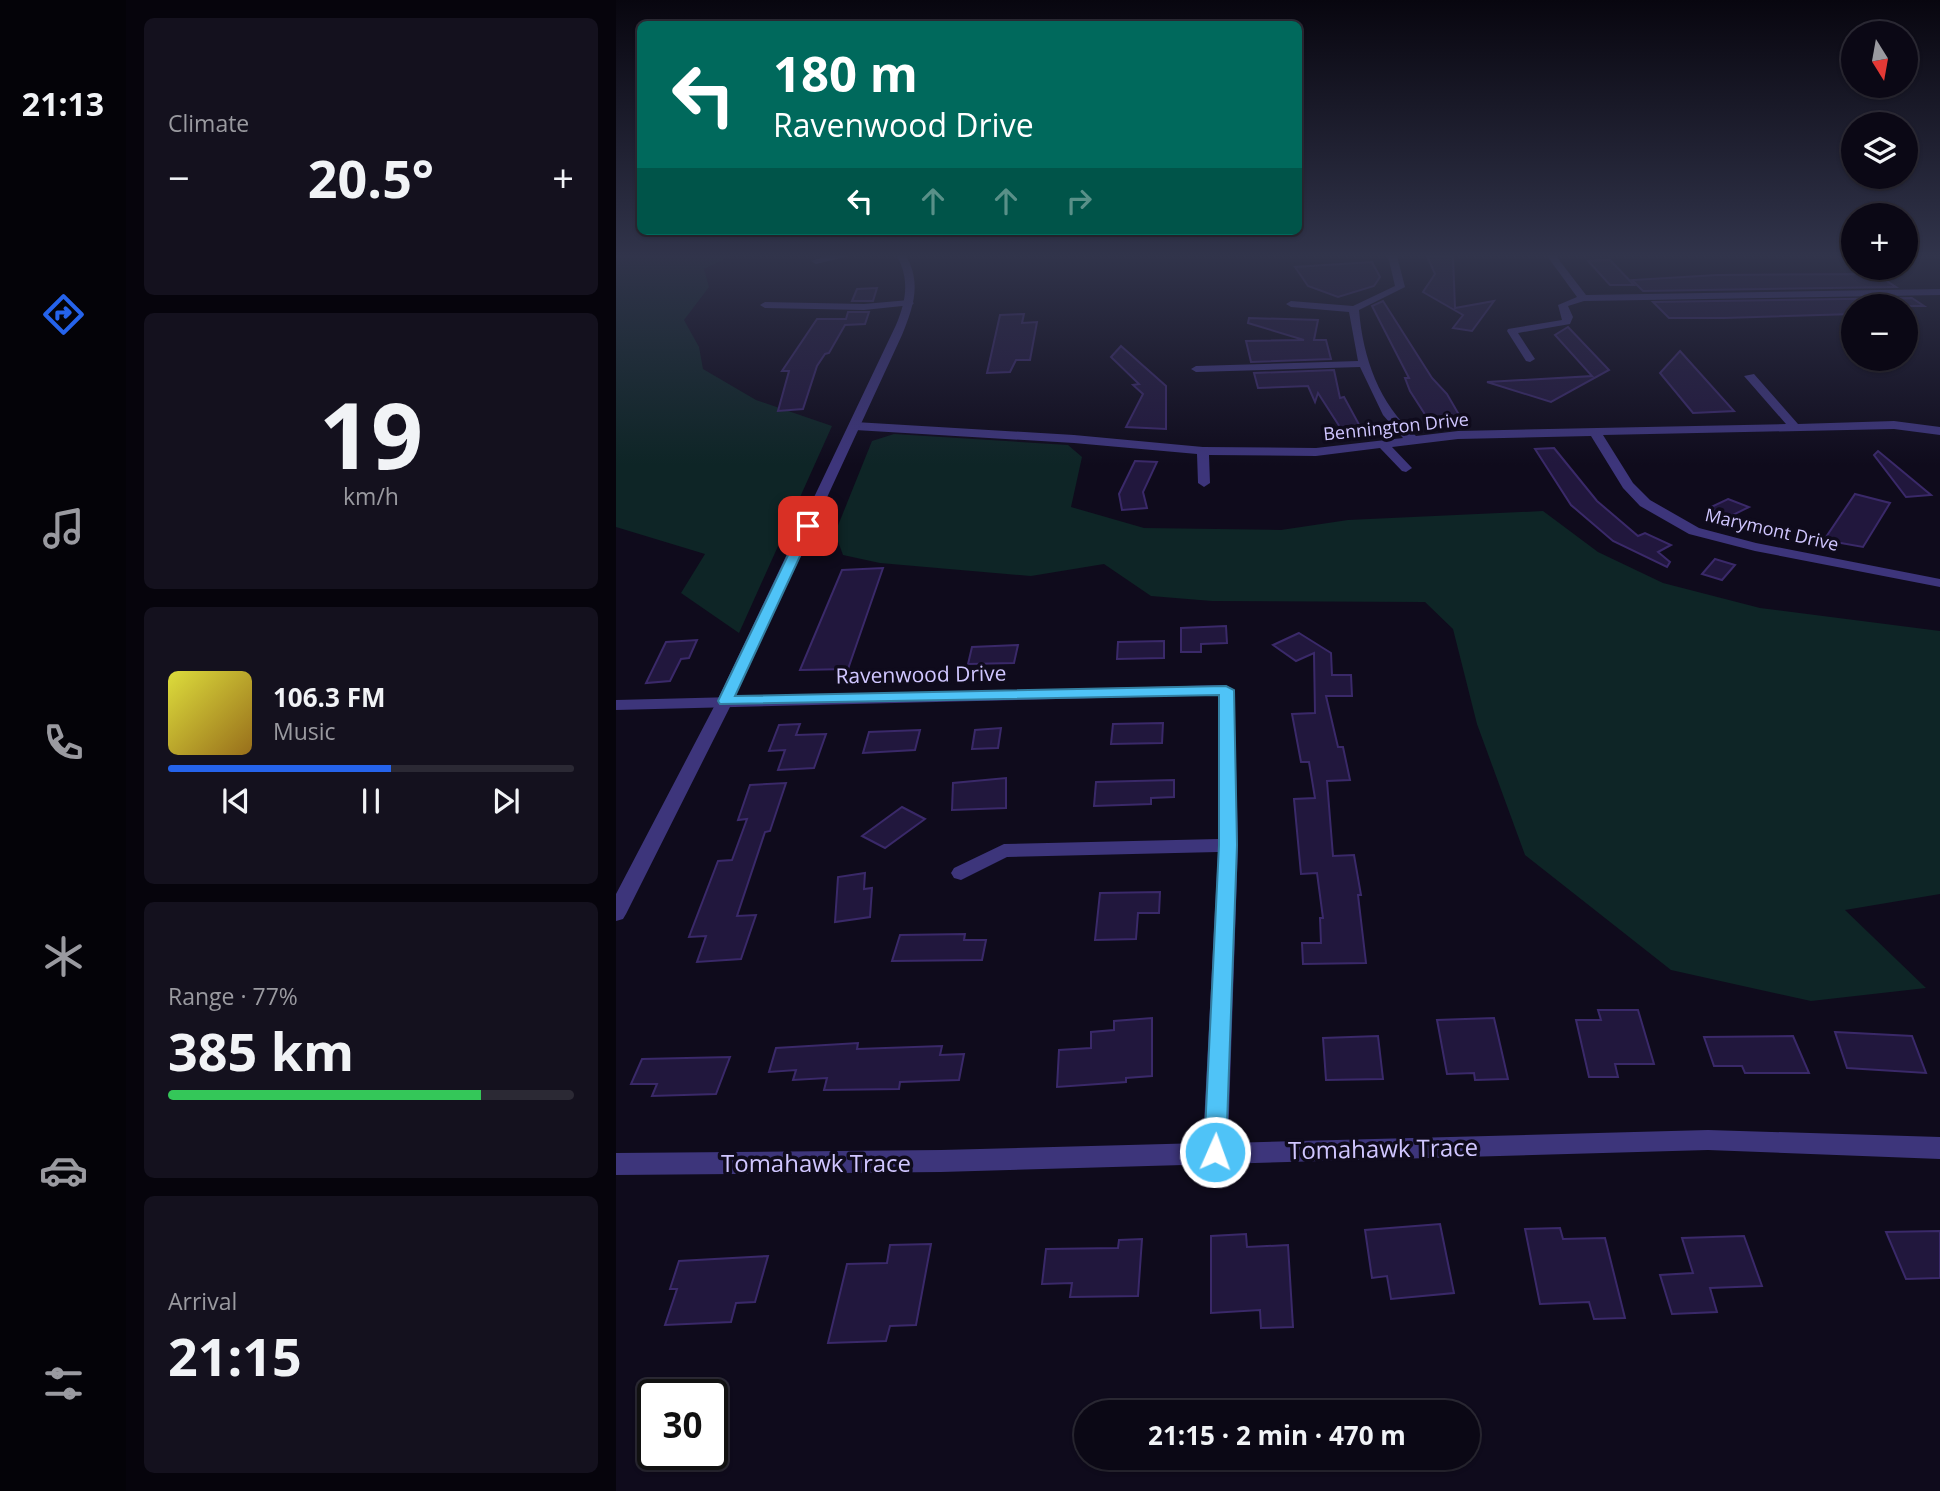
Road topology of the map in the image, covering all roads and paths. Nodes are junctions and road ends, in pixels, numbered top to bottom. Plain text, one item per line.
1 (899, 326) edge
2 (1355, 326) edge
3 (1545, 326) edge
4 (1530, 359) dead end
5 (1366, 364) junction
6 (1196, 369) dead end
7 (1750, 376) dead end
8 (855, 426) junction
9 (1794, 426) junction
10 (1940, 430) edge
11 (1595, 433) junction
12 (1413, 440) junction
13 (1384, 445) junction
14 (1203, 451) junction
15 (1406, 468) dead end
16 (1204, 483) dead end
17 (1940, 583) edge
18 (725, 701) junction
19 (616, 705) edge
20 (1228, 845) junction
21 (961, 873) dead end
22 (616, 914) edge
23 (1940, 1149) edge
24 (1215, 1152) junction
25 (616, 1164) edge

1 - 8 street
2 - 5 street
3 - 4 street
5 - 6 street
5 - 12 street
7 - 9 street
8 - 14 street, Bennington Drive
8 - 18 street
9 - 10 street, Bennington Drive
9 - 11 street, Bennington Drive
11 - 12 street, Bennington Drive
11 - 17 street, Marymont Drive
12 - 13 street, Bennington Drive
13 - 14 street, Bennington Drive
13 - 15 street
14 - 16 street
18 - 19 street, Ravenwood Drive
18 - 20 street, Ravenwood Drive
18 - 22 street
20 - 21 street
20 - 24 street
23 - 24 street, Tomahawk Trace
24 - 25 street, Tomahawk Trace

